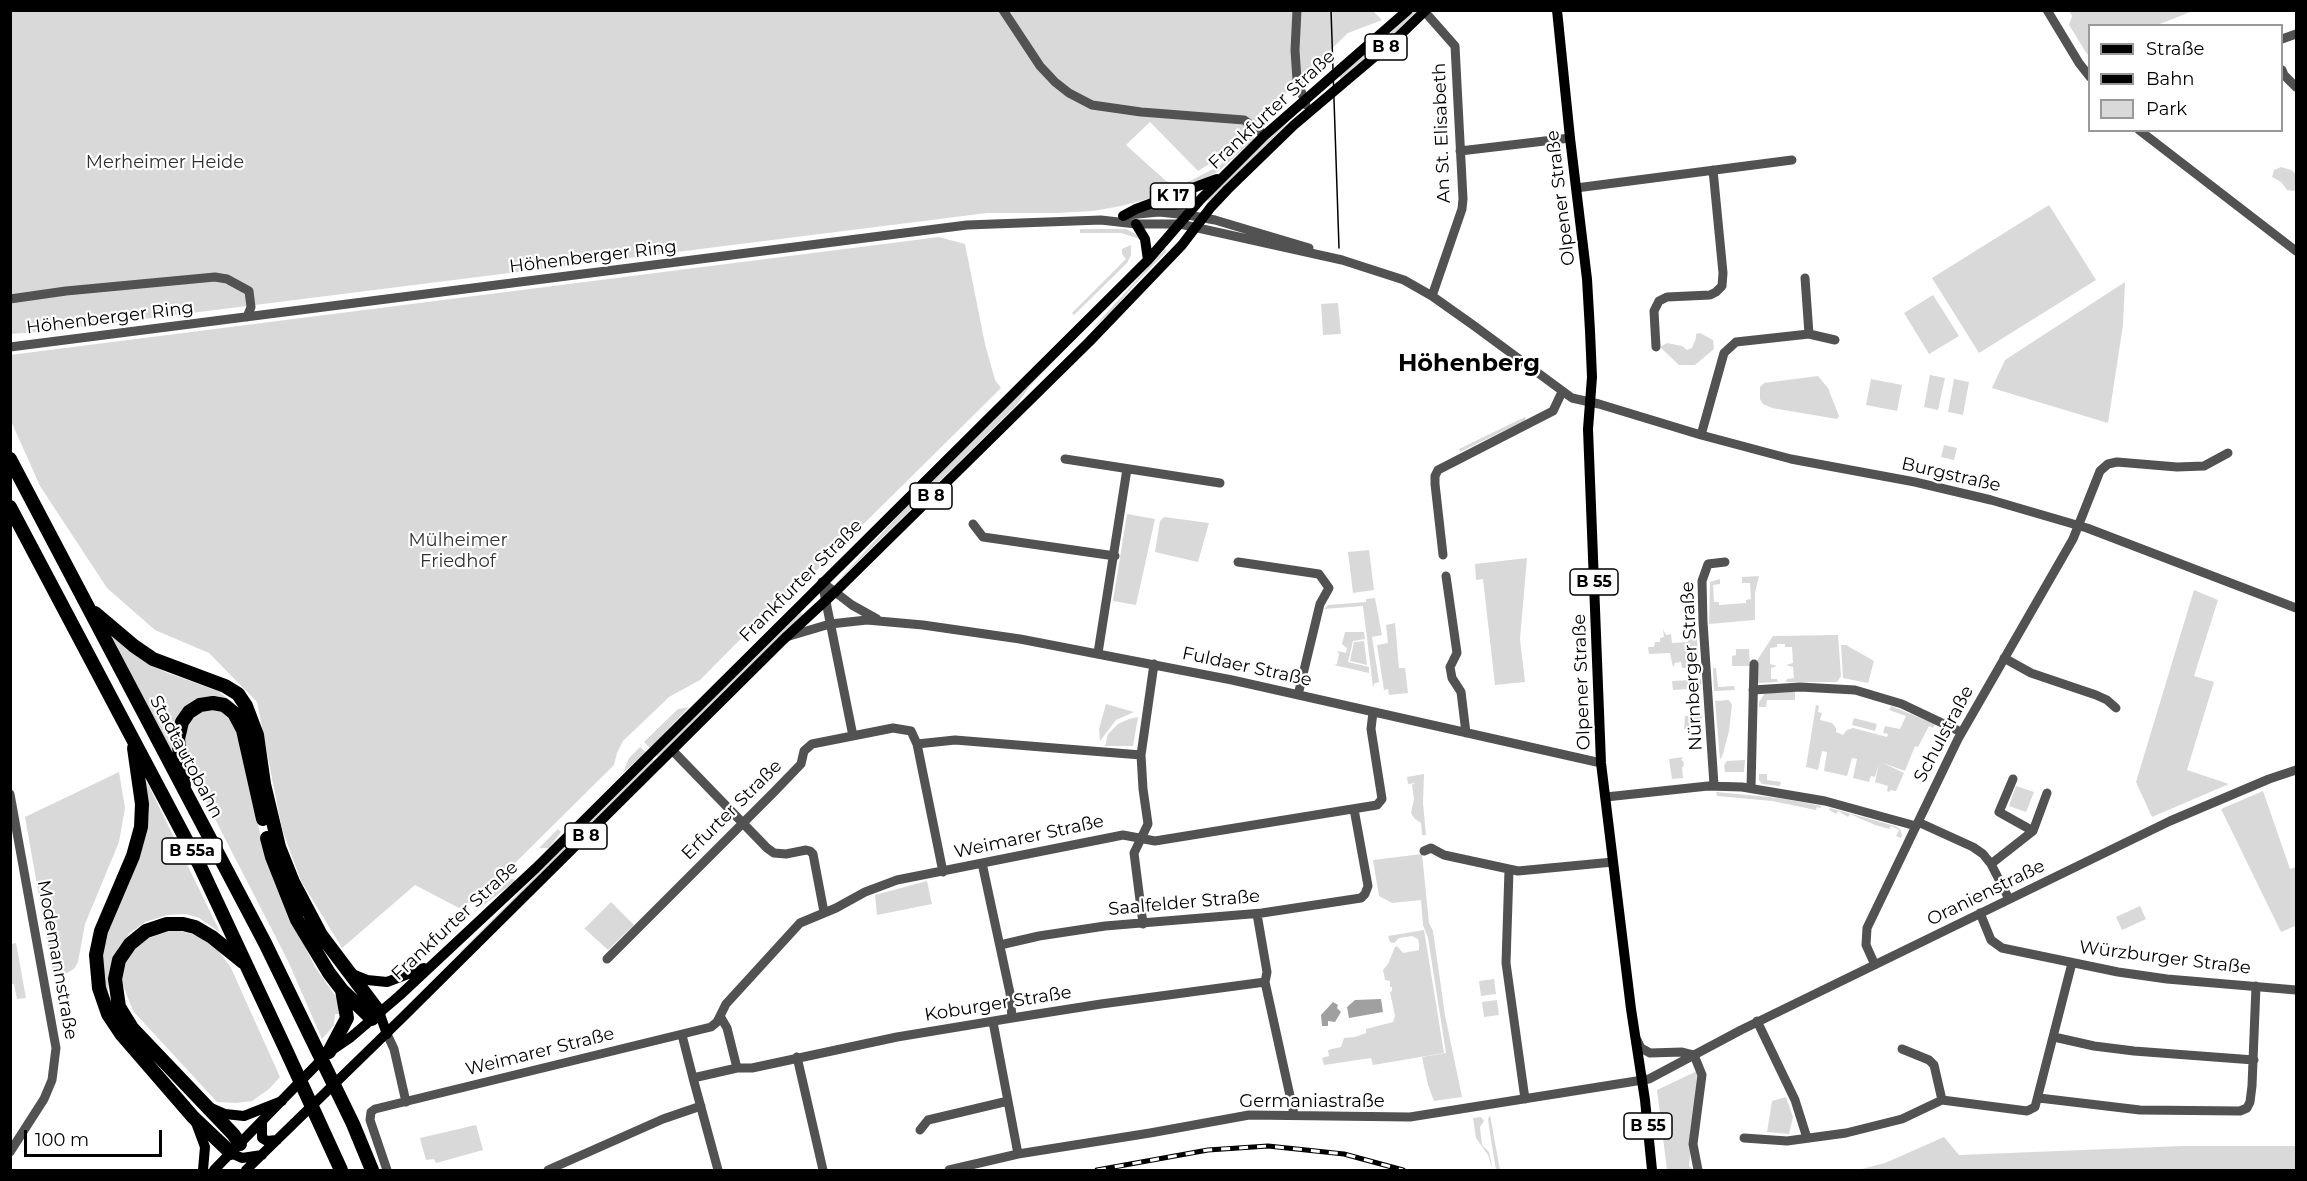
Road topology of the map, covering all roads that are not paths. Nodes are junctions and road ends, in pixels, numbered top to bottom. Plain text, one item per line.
1 (1003, 10) edge
2 (1297, 10) edge
3 (1408, 10) edge
4 (1557, 10) edge
5 (2047, 10) edge
6 (1425, 11) edge
7 (2283, 72) edge
8 (2088, 74) edge
9 (2296, 87) edge
10 (1308, 96) junction
11 (1309, 113) junction
12 (2142, 132) edge
13 (1265, 135) junction
14 (1570, 138) junction
15 (1460, 151) junction
16 (1792, 160) dead end
17 (1713, 170) junction
18 (1223, 177) junction
19 (1576, 188) junction
20 (1188, 215) junction
21 (1123, 216) junction
22 (1101, 220) junction
23 (1200, 222) junction
24 (1136, 224) junction
25 (1180, 224) junction
26 (2296, 251) edge
27 (1148, 260) junction
28 (1805, 278) dead end
29 (1432, 296) junction
30 (10, 299) edge
31 (247, 317) junction
32 (1077, 329) junction
33 (1809, 334) junction
34 (1835, 340) dead end
35 (1089, 342) junction
36 (10, 347) edge
37 (1656, 347) dead end
38 (1562, 392) junction
39 (1590, 402) junction
40 (1701, 435) junction
41 (2228, 453) dead end
42 (10, 459) edge
43 (1065, 459) dead end
44 (1127, 469) junction
45 (1220, 483) dead end
46 (10, 507) edge
47 (10, 514) edge
48 (973, 524) dead end
49 (20, 526) junction
50 (2078, 526) junction
51 (1443, 555) dead end
52 (1115, 556) junction
53 (1238, 562) dead end
54 (1725, 562) dead end
55 (1446, 576) dead end
56 (822, 582) junction
57 (836, 591) junction
58 (826, 600) junction
59 (88, 607) junction
60 (2296, 608) edge
61 (882, 621) junction
62 (830, 624) junction
63 (785, 638) junction
64 (1098, 653) junction
65 (2004, 658) junction
66 (1154, 664) junction
67 (1754, 664) dead end
68 (1753, 690) junction
69 (1298, 695) junction
70 (2116, 708) dead end
71 (1373, 712) junction
72 (1962, 732) junction
73 (1466, 733) junction
74 (853, 736) junction
75 (133, 737) junction
76 (917, 744) junction
77 (672, 750) junction
78 (1141, 755) junction
79 (1602, 763) junction
80 (2296, 770) edge
81 (2013, 779) dead end
82 (1714, 785) junction
83 (1751, 788) junction
84 (2047, 793) dead end
85 (185, 794) junction
86 (12, 796) edge
87 (1606, 796) junction
88 (1354, 809) junction
89 (742, 823) junction
90 (1917, 824) junction
91 (2033, 831) junction
92 (1140, 838) junction
93 (1424, 851) dead end
94 (1613, 862) junction
95 (982, 863) junction
96 (1991, 864) junction
97 (1509, 870) junction
98 (943, 872) junction
99 (2009, 899) junction
100 (824, 912) junction
101 (1980, 913) junction
102 (1257, 914) junction
103 (1143, 924) junction
104 (1000, 945) junction
105 (607, 959) dead end
106 (2072, 963) junction
107 (247, 965) junction
108 (1875, 965) junction
109 (430, 966) junction
110 (352, 974) junction
111 (1266, 982) junction
112 (2256, 986) junction
113 (342, 990) junction
114 (2296, 990) edge
115 (376, 1016) junction
116 (720, 1017) junction
117 (1012, 1018) junction
118 (1757, 1021) junction
119 (993, 1022) junction
120 (387, 1034) junction
121 (682, 1035) junction
122 (1636, 1037) junction
123 (2054, 1037) junction
124 (1902, 1049) dead end
125 (329, 1052) junction
126 (1694, 1055) junction
127 (797, 1057) junction
128 (2254, 1060) junction
129 (737, 1068) junction
130 (693, 1078) junction
131 (1642, 1081) junction
132 (287, 1097) junction
133 (1525, 1100) junction
134 (1942, 1100) junction
135 (1008, 1101) junction
136 (406, 1102) junction
137 (2037, 1102) junction
138 (205, 1105) junction
139 (701, 1106) junction
140 (1294, 1114) junction
141 (194, 1118) junction
142 (261, 1123) junction
143 (920, 1130) dead end
144 (1744, 1138) dead end
145 (1807, 1138) junction
146 (277, 1140) junction
147 (10, 1152) edge
148 (237, 1152) junction
149 (1018, 1154) junction
150 (263, 1155) junction
151 (203, 1170) edge
152 (214, 1170) edge
153 (239, 1170) edge
154 (246, 1170) edge
155 (341, 1170) edge
156 (372, 1170) edge
157 (387, 1170) edge
158 (548, 1170) edge
159 (717, 1170) edge
160 (823, 1170) edge
161 (949, 1170) edge
162 (1652, 1170) edge
163 (1698, 1170) edge

1 - 13 street
2 - 10 street
3 - 10 main road, Frankfurter Straße / B 8
4 - 14 main road, Olpener Straße / B 55
5 - 8 street
6 - 11 main road, Frankfurter Straße / B 8
6 - 15 street, An St. Elisabeth
7 - 9 street
10 - 11 street
10 - 13 main road, Frankfurter Straße / B 8
11 - 23 main road, Frankfurter Straße / B 8
12 - 26 street
13 - 18 main road, Frankfurter Straße / B 8
14 - 15 street
14 - 19 main road, Olpener Straße / B 55
15 - 29 street, An St. Elisabeth
16 - 17 street
17 - 19 street
17 - 37 street
18 - 20 main road, Frankfurter Straße / B 8
18 - 21 main road, K 17
19 - 39 main road, Olpener Straße / B 55
20 - 21 street, K 17
20 - 23 street
20 - 25 main road, Frankfurter Straße / B 8
21 - 22 street, K 17
22 - 24 street, Höhenberger Ring / K 17
22 - 31 street, Höhenberger Ring / K 17
23 - 25 street, Höhenberger Ring
23 - 29 street
23 - 35 main road, Frankfurter Straße / B 8
24 - 25 street, Höhenberger Ring / K 17
24 - 27 main road
25 - 27 main road, Frankfurter Straße / B 8
27 - 32 main road, Frankfurter Straße / B 8
28 - 33 street
29 - 38 street
30 - 31 street
31 - 36 street, Höhenberger Ring / K 17
32 - 35 main road
32 - 56 main road, Frankfurter Straße / B 8
33 - 34 street
33 - 40 street
35 - 57 main road, Frankfurter Straße / B 8
38 - 39 street, Burgstraße
38 - 51 street
39 - 40 street, Burgstraße
39 - 79 main road, Olpener Straße / B 55
40 - 50 street, Burgstraße
41 - 50 street, Schulstraße
42 - 59 highway, Stadtautobahn / B 55a
43 - 44 street
44 - 45 street
44 - 52 street
46 - 49 highway, Stadtautobahn / B 55a
47 - 49 highway
48 - 52 street
49 - 75 highway, Stadtautobahn / B 55a
50 - 60 street, Burgstraße
50 - 65 street, Schulstraße
52 - 64 street
53 - 69 street
54 - 82 street, Nürnberger Straße
55 - 73 street
56 - 57 street, Fuldaer Straße
56 - 58 street
56 - 109 main road, Frankfurter Straße / B 8
57 - 58 main road, Frankfurter Straße / B 8
57 - 61 street, Fuldaer Straße
58 - 62 street
58 - 63 main road, Frankfurter Straße / B 8
59 - 85 highway, Stadtautobahn / B 55a
59 - 110 highway
61 - 62 street, Fuldaer Straße
61 - 64 street, Fuldaer Straße
62 - 63 street, Fuldaer Straße
62 - 74 street
63 - 77 main road, Frankfurter Straße / B 8
64 - 66 street, Fuldaer Straße
65 - 70 street
65 - 72 street, Schulstraße
66 - 69 street, Fuldaer Straße
66 - 78 street
67 - 68 street
68 - 72 street
68 - 83 street
69 - 71 street, Fuldaer Straße
71 - 73 street, Fuldaer Straße
71 - 88 street, Weimarer Straße
72 - 90 street, Schulstraße
73 - 79 street, Fuldaer Straße
74 - 76 street, Erfurter Straße
74 - 89 street, Erfurter Straße
75 - 107 highway, Stadtautobahn / B 55a
75 - 141 highway
76 - 78 street
76 - 98 street
77 - 89 street
77 - 120 main road, Frankfurter Straße / B 8
78 - 92 street
79 - 87 main road, Olpener Straße / B 55
80 - 99 street, Oranienstraße
81 - 91 street
82 - 83 street
82 - 87 street
83 - 90 street
84 - 91 street
85 - 113 highway
85 - 156 highway, Stadtautobahn / B 55a
86 - 147 street, Modemannstraße
87 - 94 main road, Olpener Straße / B 55
88 - 92 street, Weimarer Straße
88 - 102 street, Saalfelder Straße
89 - 100 street
89 - 105 street, Erfurter Straße
90 - 96 street
90 - 108 street, Schulstraße
91 - 96 street
92 - 95 street, Weimarer Straße
92 - 103 street
93 - 97 street
94 - 97 street
94 - 122 main road, Olpener Straße / B 55
95 - 98 street, Weimarer Straße
95 - 104 street
96 - 99 street
97 - 133 street
98 - 100 street, Weimarer Straße
99 - 101 street, Oranienstraße
100 - 116 street, Weimarer Straße
101 - 106 street, Würzburger Straße
101 - 108 street, Oranienstraße
102 - 103 street, Saalfelder Straße
102 - 111 street
103 - 104 street, Saalfelder Straße
104 - 117 street
106 - 112 street, Würzburger Straße
106 - 123 street
107 - 138 highway
107 - 155 highway, Stadtautobahn / B 55a
108 - 118 street, Oranienstraße
109 - 110 main road
109 - 115 main road, Frankfurter Straße / B 8
110 - 115 highway
111 - 117 street, Koburger Straße
111 - 140 street
112 - 114 street, Würzburger Straße
112 - 128 street
113 - 115 highway
113 - 125 highway
115 - 120 main road
115 - 125 main road, Frankfurter Straße / B 8
116 - 121 street, Weimarer Straße
116 - 129 street
117 - 119 street, Koburger Straße
118 - 126 street, Oranienstraße
118 - 145 street
119 - 127 street, Koburger Straße
119 - 135 street
120 - 136 street
120 - 146 main road, Frankfurter Straße / B 8
121 - 130 street
121 - 136 street, Weimarer Straße
122 - 126 street
122 - 131 main road, Olpener Straße / B 55
123 - 128 street
123 - 137 street
124 - 134 street
125 - 132 main road, Frankfurter Straße / B 8
126 - 131 street, Oranienstraße
126 - 163 street
127 - 129 street, Koburger Straße
127 - 160 street
128 - 137 street
129 - 130 street, Koburger Straße
130 - 139 street
131 - 133 street, Germaniastraße
131 - 162 main road, Olpener Straße / B 55
132 - 138 main road
132 - 142 main road, Frankfurter Straße / B 8
133 - 140 street, Germaniastraße
134 - 137 street
134 - 145 street
135 - 143 street
135 - 149 street
136 - 157 street, Weimarer Straße
138 - 148 highway
139 - 158 street
139 - 159 street
140 - 149 street, Germaniastraße
141 - 148 highway
141 - 151 main road
142 - 146 main road
142 - 148 main road, Frankfurter Straße / B 8
144 - 145 street
146 - 150 main road, Frankfurter Straße / B 8
148 - 150 main road
148 - 152 main road, Frankfurter Straße / B 8
148 - 153 main road
149 - 161 street, Germaniastraße
150 - 154 main road, Frankfurter Straße / B 8

